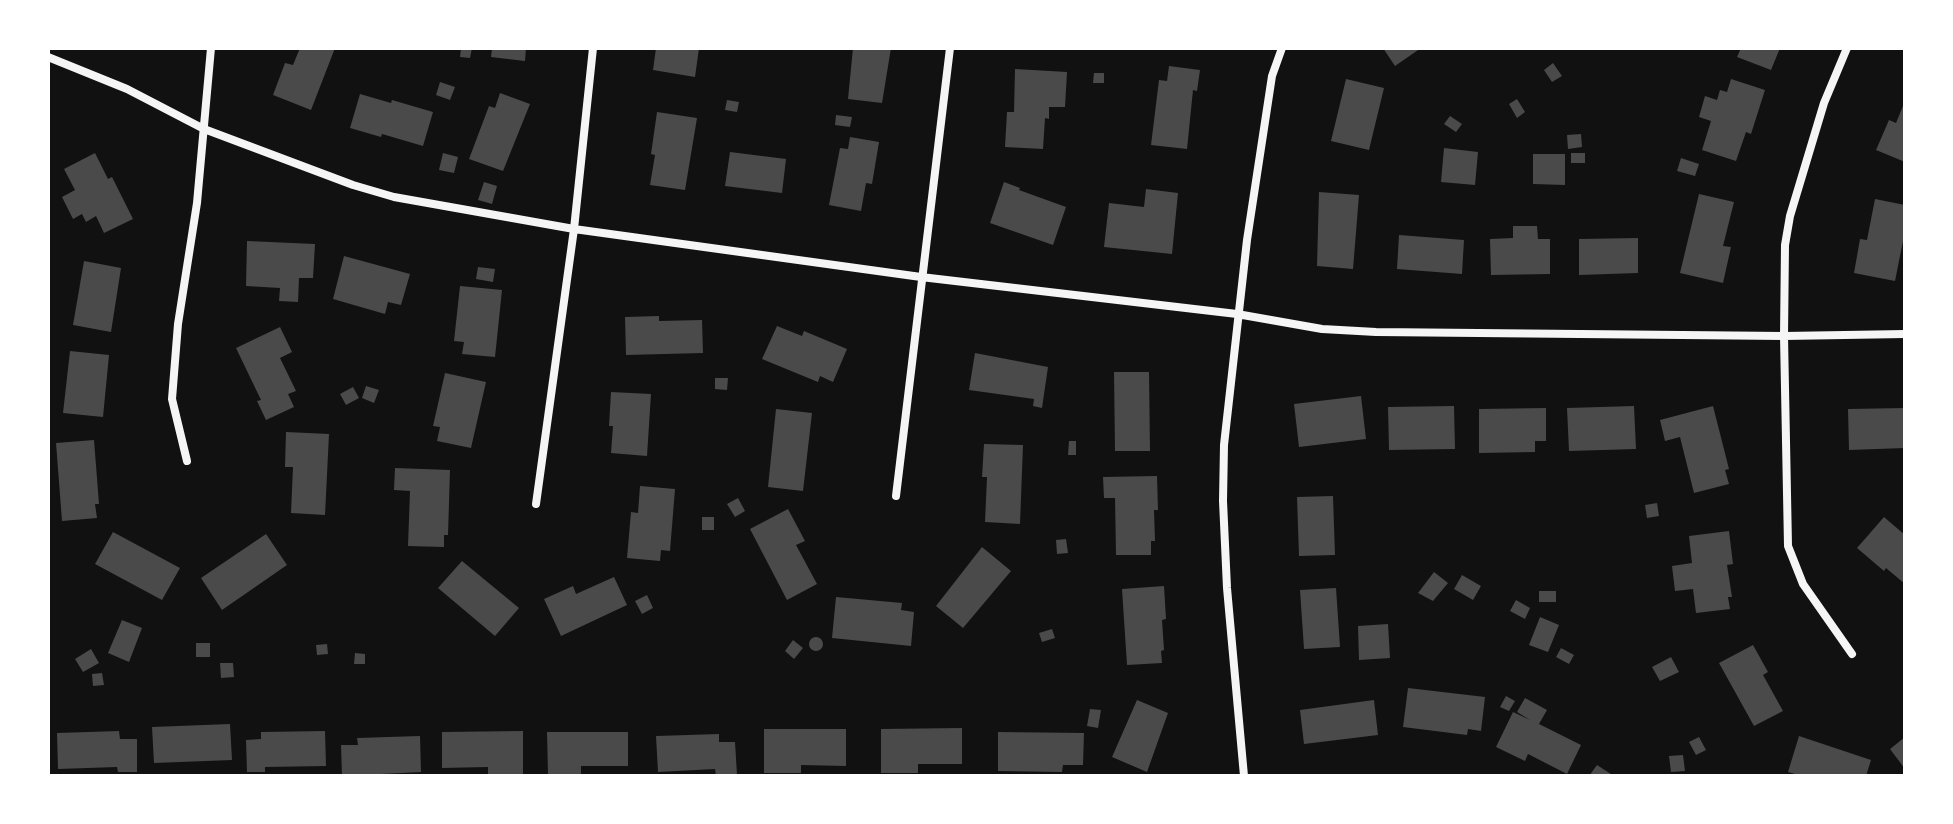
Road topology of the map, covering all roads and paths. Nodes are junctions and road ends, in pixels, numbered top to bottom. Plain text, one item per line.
1 (211, 48) edge
2 (593, 48) edge
3 (950, 48) edge
4 (1282, 48) edge
5 (1847, 48) edge
6 (48, 57) edge
7 (204, 129) junction
8 (574, 229) junction
9 (921, 277) junction
10 (1237, 314) junction
11 (1905, 334) edge
12 (1784, 336) junction
13 (187, 461) dead end
14 (896, 496) dead end
15 (536, 504) dead end
16 (1852, 654) dead end
17 (1244, 776) edge

1 - 7 street
2 - 8 street
3 - 9 street
4 - 10 street
5 - 12 street
6 - 7 street
7 - 8 street
7 - 13 street
8 - 9 street
8 - 15 street
9 - 10 street
9 - 14 street
10 - 12 street
10 - 17 street
11 - 12 street
12 - 16 street

